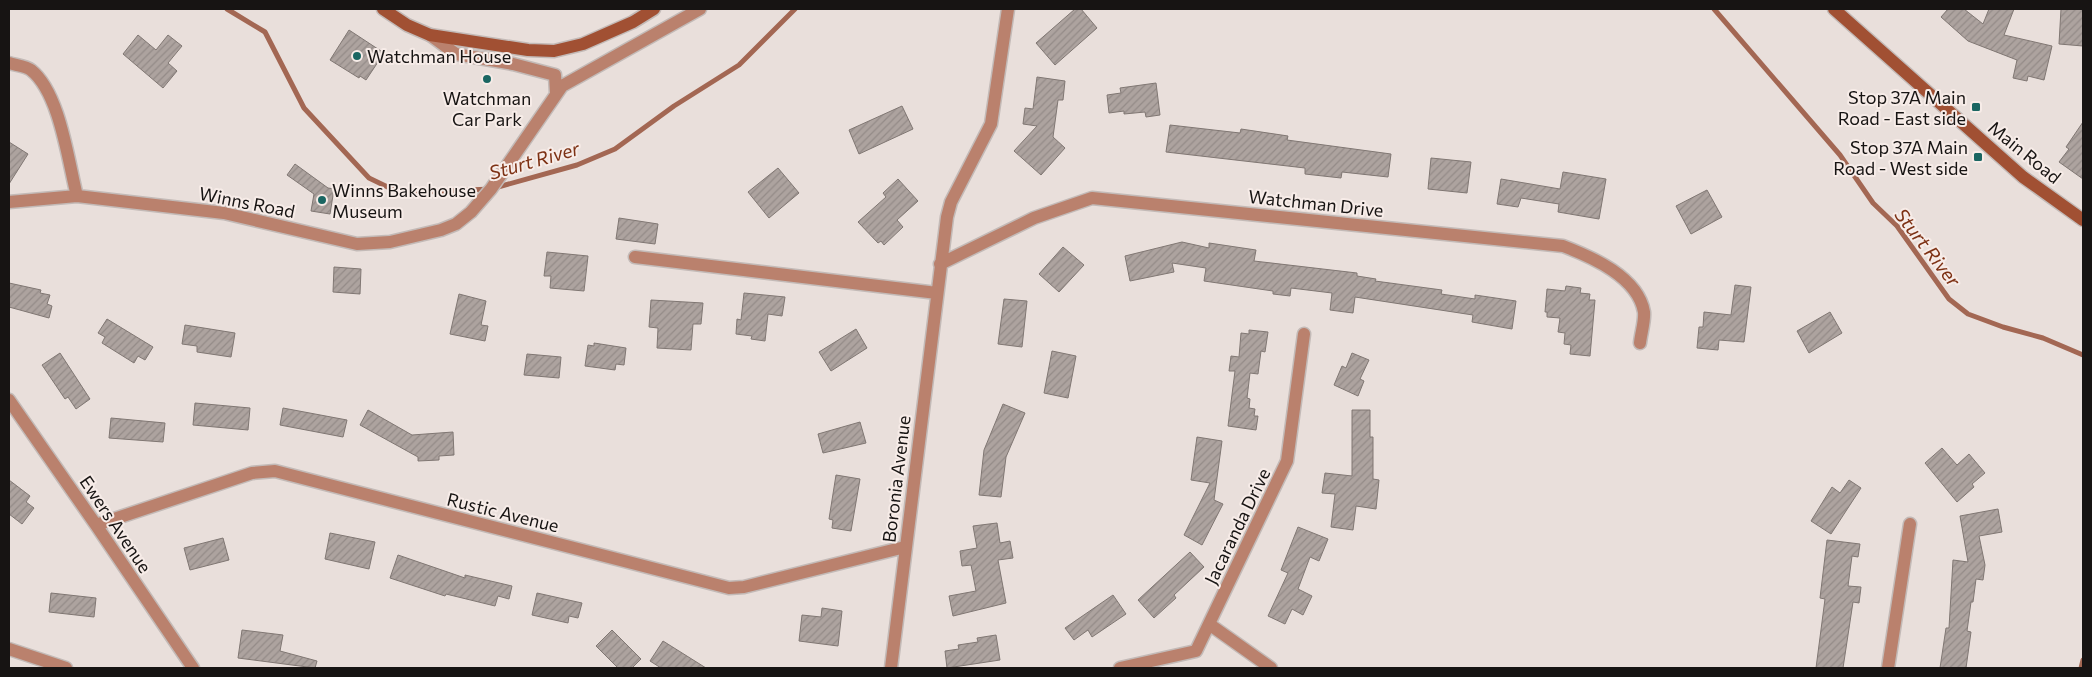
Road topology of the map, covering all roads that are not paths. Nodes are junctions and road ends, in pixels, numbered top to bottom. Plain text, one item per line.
1 (383, 9) edge
2 (654, 9) edge
3 (700, 9) edge
4 (1008, 9) edge
5 (1834, 9) edge
6 (430, 35) junction
7 (9, 63) edge
8 (556, 93) junction
9 (77, 196) junction
10 (9, 202) edge
11 (2083, 220) edge
12 (635, 257) dead end
13 (940, 264) junction
14 (937, 293) junction
15 (1304, 334) dead end
16 (1640, 343) dead end
17 (9, 400) edge
18 (1910, 524) dead end
19 (96, 525) junction
20 (905, 547) junction
21 (1209, 624) junction
22 (9, 649) edge
23 (66, 668) edge
24 (193, 668) edge
25 (891, 668) edge
26 (1120, 668) edge
27 (1271, 668) edge
28 (1888, 668) edge

1 - 6 main road
2 - 6 main road
3 - 8 street
4 - 13 street, Boronia Avenue
5 - 11 main road, Main Road
6 - 8 street
7 - 9 street
8 - 9 street, Winns Road
9 - 10 street, Winns Road
12 - 14 street
13 - 14 street, Boronia Avenue
13 - 16 street, Watchman Drive
14 - 20 street, Boronia Avenue
15 - 21 street, Jacaranda Drive
17 - 19 street, Ewers Avenue
18 - 28 street
19 - 20 street, Rustic Avenue
19 - 24 street, Ewers Avenue
20 - 25 street, Boronia Avenue
21 - 26 street, Jacaranda Drive
21 - 27 street
22 - 23 street

